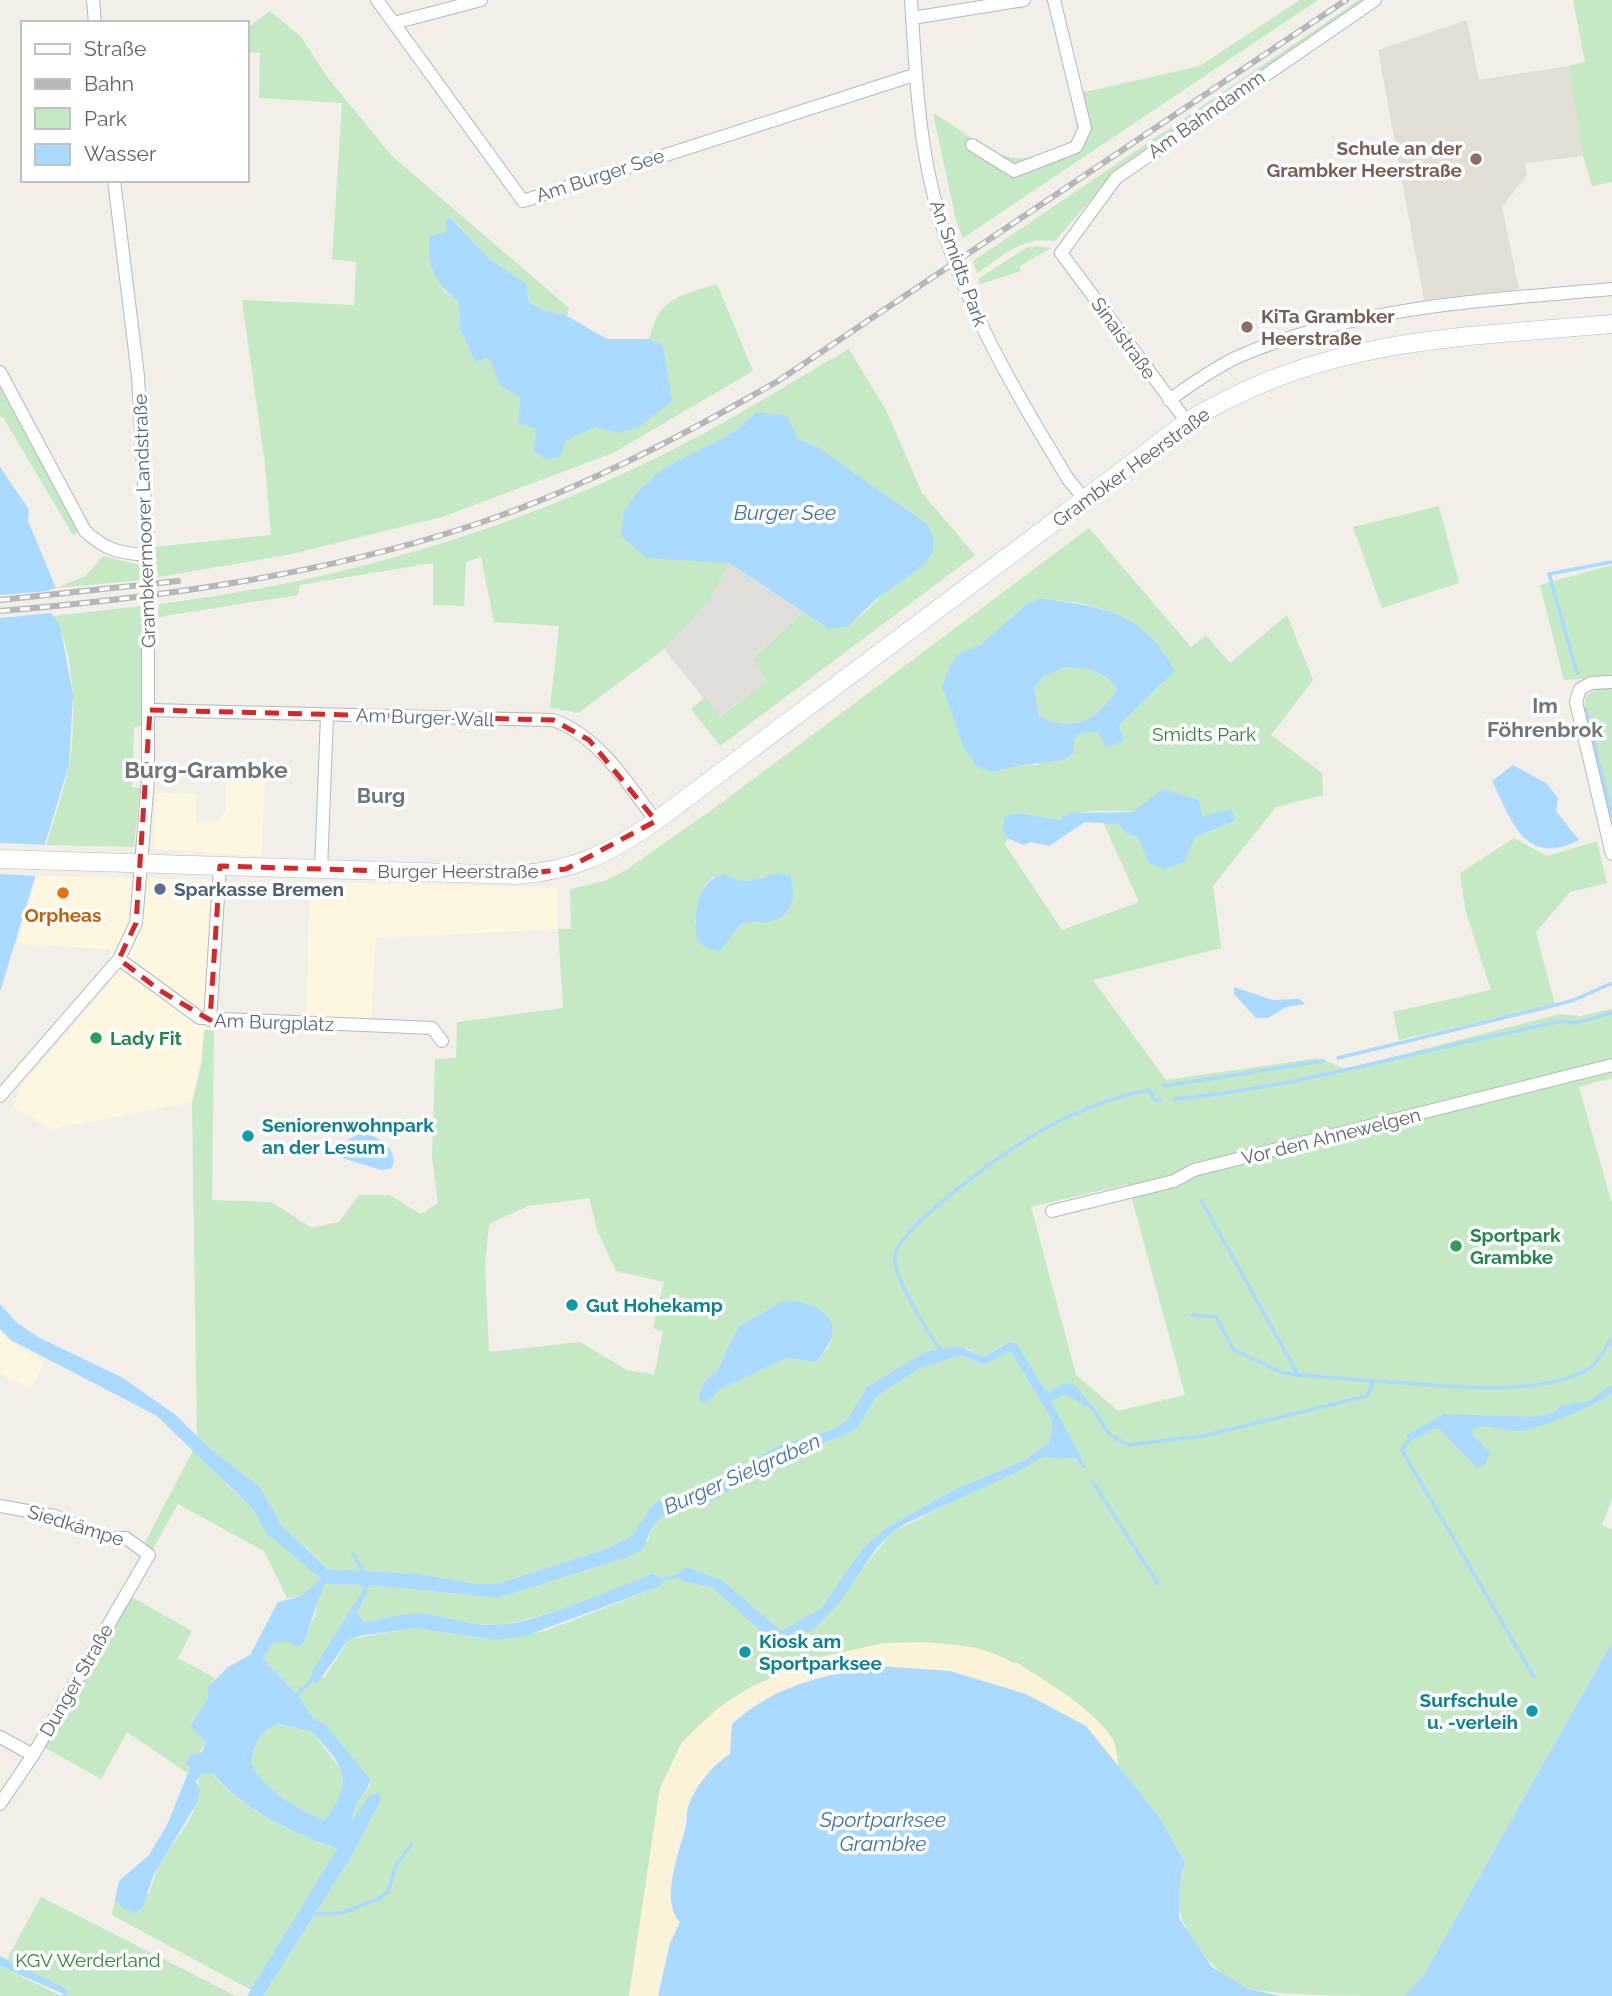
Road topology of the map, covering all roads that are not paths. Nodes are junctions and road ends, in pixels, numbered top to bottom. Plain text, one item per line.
1 (93, 0) edge
2 (377, 0) edge
3 (481, 0) edge
4 (911, 0) edge
5 (1024, 0) edge
6 (1054, 0) edge
7 (1375, 0) edge
8 (912, 18) junction
9 (95, 21) edge
10 (394, 23) junction
11 (914, 75) junction
12 (972, 145) dead end
13 (114, 182) edge
14 (1061, 253) joint
15 (1612, 289) edge
16 (1612, 324) edge
17 (0, 372) edge
18 (1169, 400) junction
19 (1187, 422) junction
20 (1085, 500) junction
21 (148, 555) junction
22 (989, 572) joint
23 (1612, 682) edge
24 (150, 709) junction
25 (327, 715) junction
26 (656, 821) junction
27 (1612, 854) edge
28 (0, 859) edge
29 (141, 863) junction
30 (220, 866) junction
31 (321, 870) junction
32 (120, 959) junction
33 (210, 1020) junction
34 (442, 1041) dead end
35 (1612, 1065) edge
36 (0, 1096) edge
37 (1052, 1211) dead end
38 (0, 1506) edge
39 (149, 1555) joint
40 (0, 1737) edge
41 (33, 1755) junction
42 (0, 1804) edge

1 - 9 street
2 - 10 street, Am Burger See
3 - 10 street
4 - 8 street, An Smidts Park
5 - 8 street
6 - 12 street
7 - 14 street, Am Bahndamm
8 - 11 street, An Smidts Park
10 - 11 street, Am Burger See
11 - 20 street, An Smidts Park
13 - 21 street, Grambkermoorer Landstraße
14 - 18 street, Sinaistraße
15 - 18 street, Grambker Heerstraße
16 - 19 main road, Grambker Heerstraße
17 - 21 street
18 - 19 street, Sinaistraße
19 - 20 main road, Grambker Heerstraße
20 - 22 main road, Grambker Heerstraße
21 - 24 street, Grambkermoorer Landstraße
22 - 26 main road, Burger Heerstraße
23 - 27 street
24 - 25 street, Am Burger Wall
24 - 29 street, Grambkermoorer Landstraße
25 - 26 street, Am Burger Wall
25 - 31 street
26 - 31 main road, Burger Heerstraße
28 - 29 main road, Burger Heerstraße
29 - 30 main road, Burger Heerstraße
29 - 32 street, Grambkermoorer Landstraße
30 - 31 main road, Burger Heerstraße
30 - 33 street
32 - 33 street, Am Burgplatz
32 - 36 street, Grambkermoorer Landstraße
33 - 34 street, Am Burgplatz
35 - 37 street, Vor den Ahnewelgen
38 - 39 street, Siedkämpe
39 - 41 street, Dunger Straße
40 - 41 street
41 - 42 street, Dunger Straße

